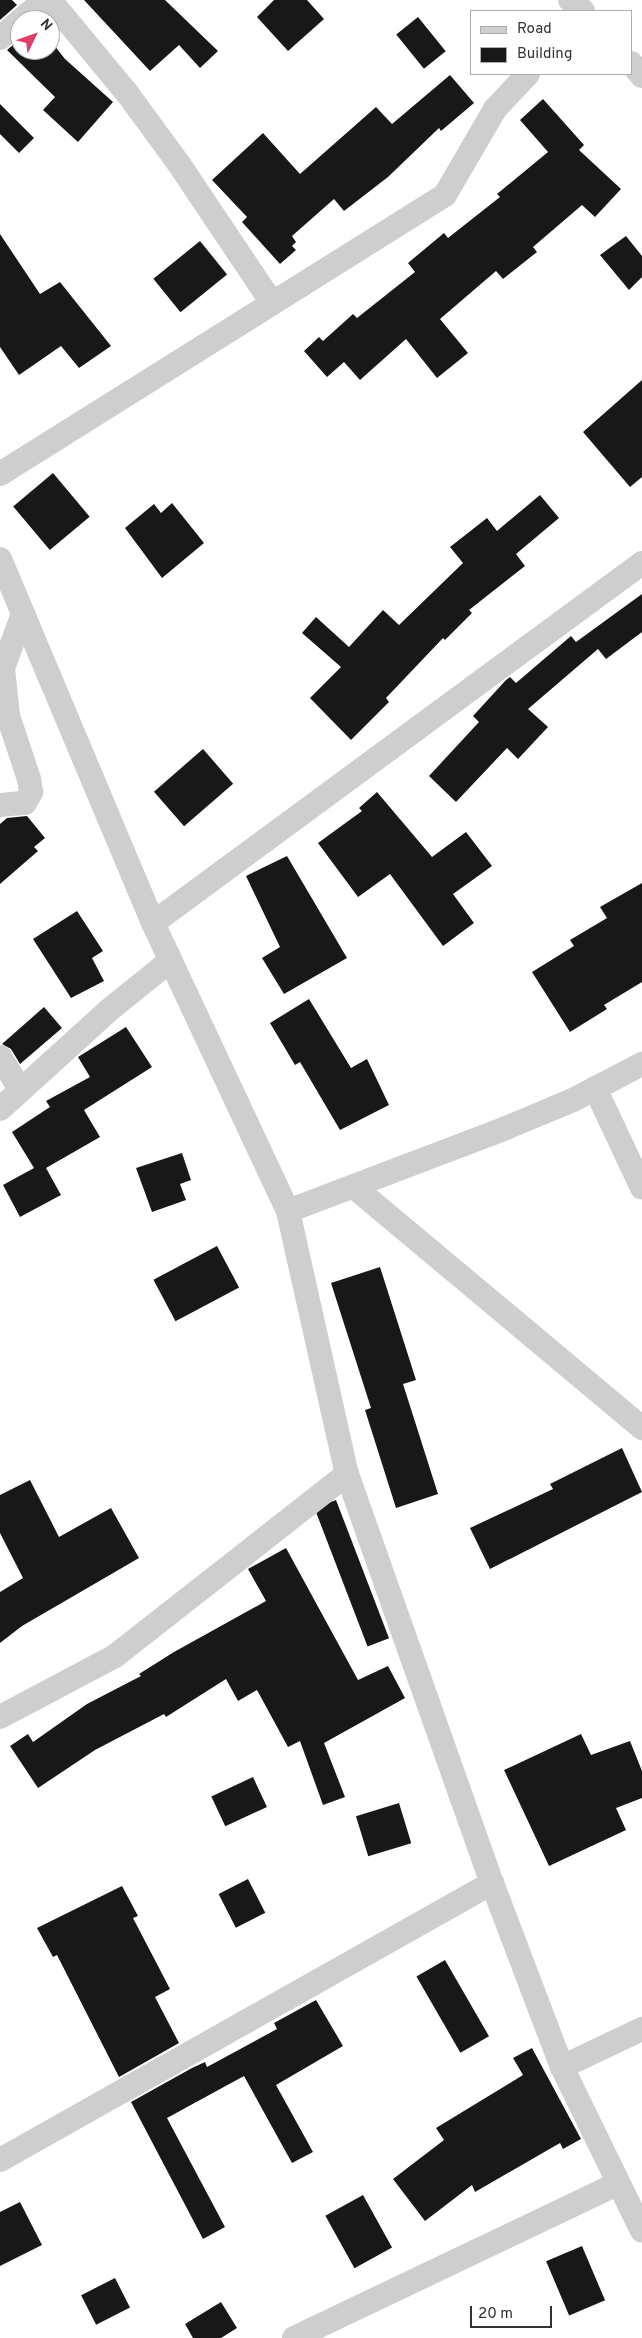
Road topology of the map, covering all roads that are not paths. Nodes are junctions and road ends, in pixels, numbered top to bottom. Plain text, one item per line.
1 (45, 0) edge
2 (50, 0) edge
3 (570, 0) edge
4 (598, 0) edge
5 (32, 10) edge
6 (582, 10) edge
7 (588, 10) edge
8 (10, 29) edge
9 (0, 38) edge
10 (632, 64) edge
11 (527, 75) edge
12 (642, 76) edge
13 (272, 303) junction
14 (0, 474) edge
15 (0, 559) edge
16 (642, 563) edge
17 (23, 614) junction
18 (0, 805) edge
19 (153, 923) junction
20 (170, 961) junction
21 (0, 1057) edge
22 (642, 1064) edge
23 (596, 1088) junction
24 (20, 1089) junction
25 (0, 1109) edge
26 (354, 1187) junction
27 (642, 1188) edge
28 (288, 1211) junction
29 (642, 1428) edge
30 (347, 1474) junction
31 (0, 1717) edge
32 (492, 1882) junction
33 (642, 2029) edge
34 (562, 2067) junction
35 (0, 2160) edge
36 (618, 2184) junction
37 (642, 2231) edge
38 (294, 2338) edge

1 - 5 street
2 - 13 street
3 - 6 street
4 - 7 street
8 - 9 street
10 - 12 street
11 - 13 street
13 - 14 street
15 - 17 street
16 - 19 street
17 - 18 street
17 - 19 street
19 - 20 street
20 - 24 street
20 - 28 street
21 - 24 street
22 - 23 street
23 - 26 street
23 - 27 street
24 - 25 street
26 - 28 street
26 - 29 street
28 - 30 street
30 - 31 street
30 - 32 street
32 - 34 street
32 - 35 street
33 - 34 street
34 - 36 street
36 - 37 street
36 - 38 street

